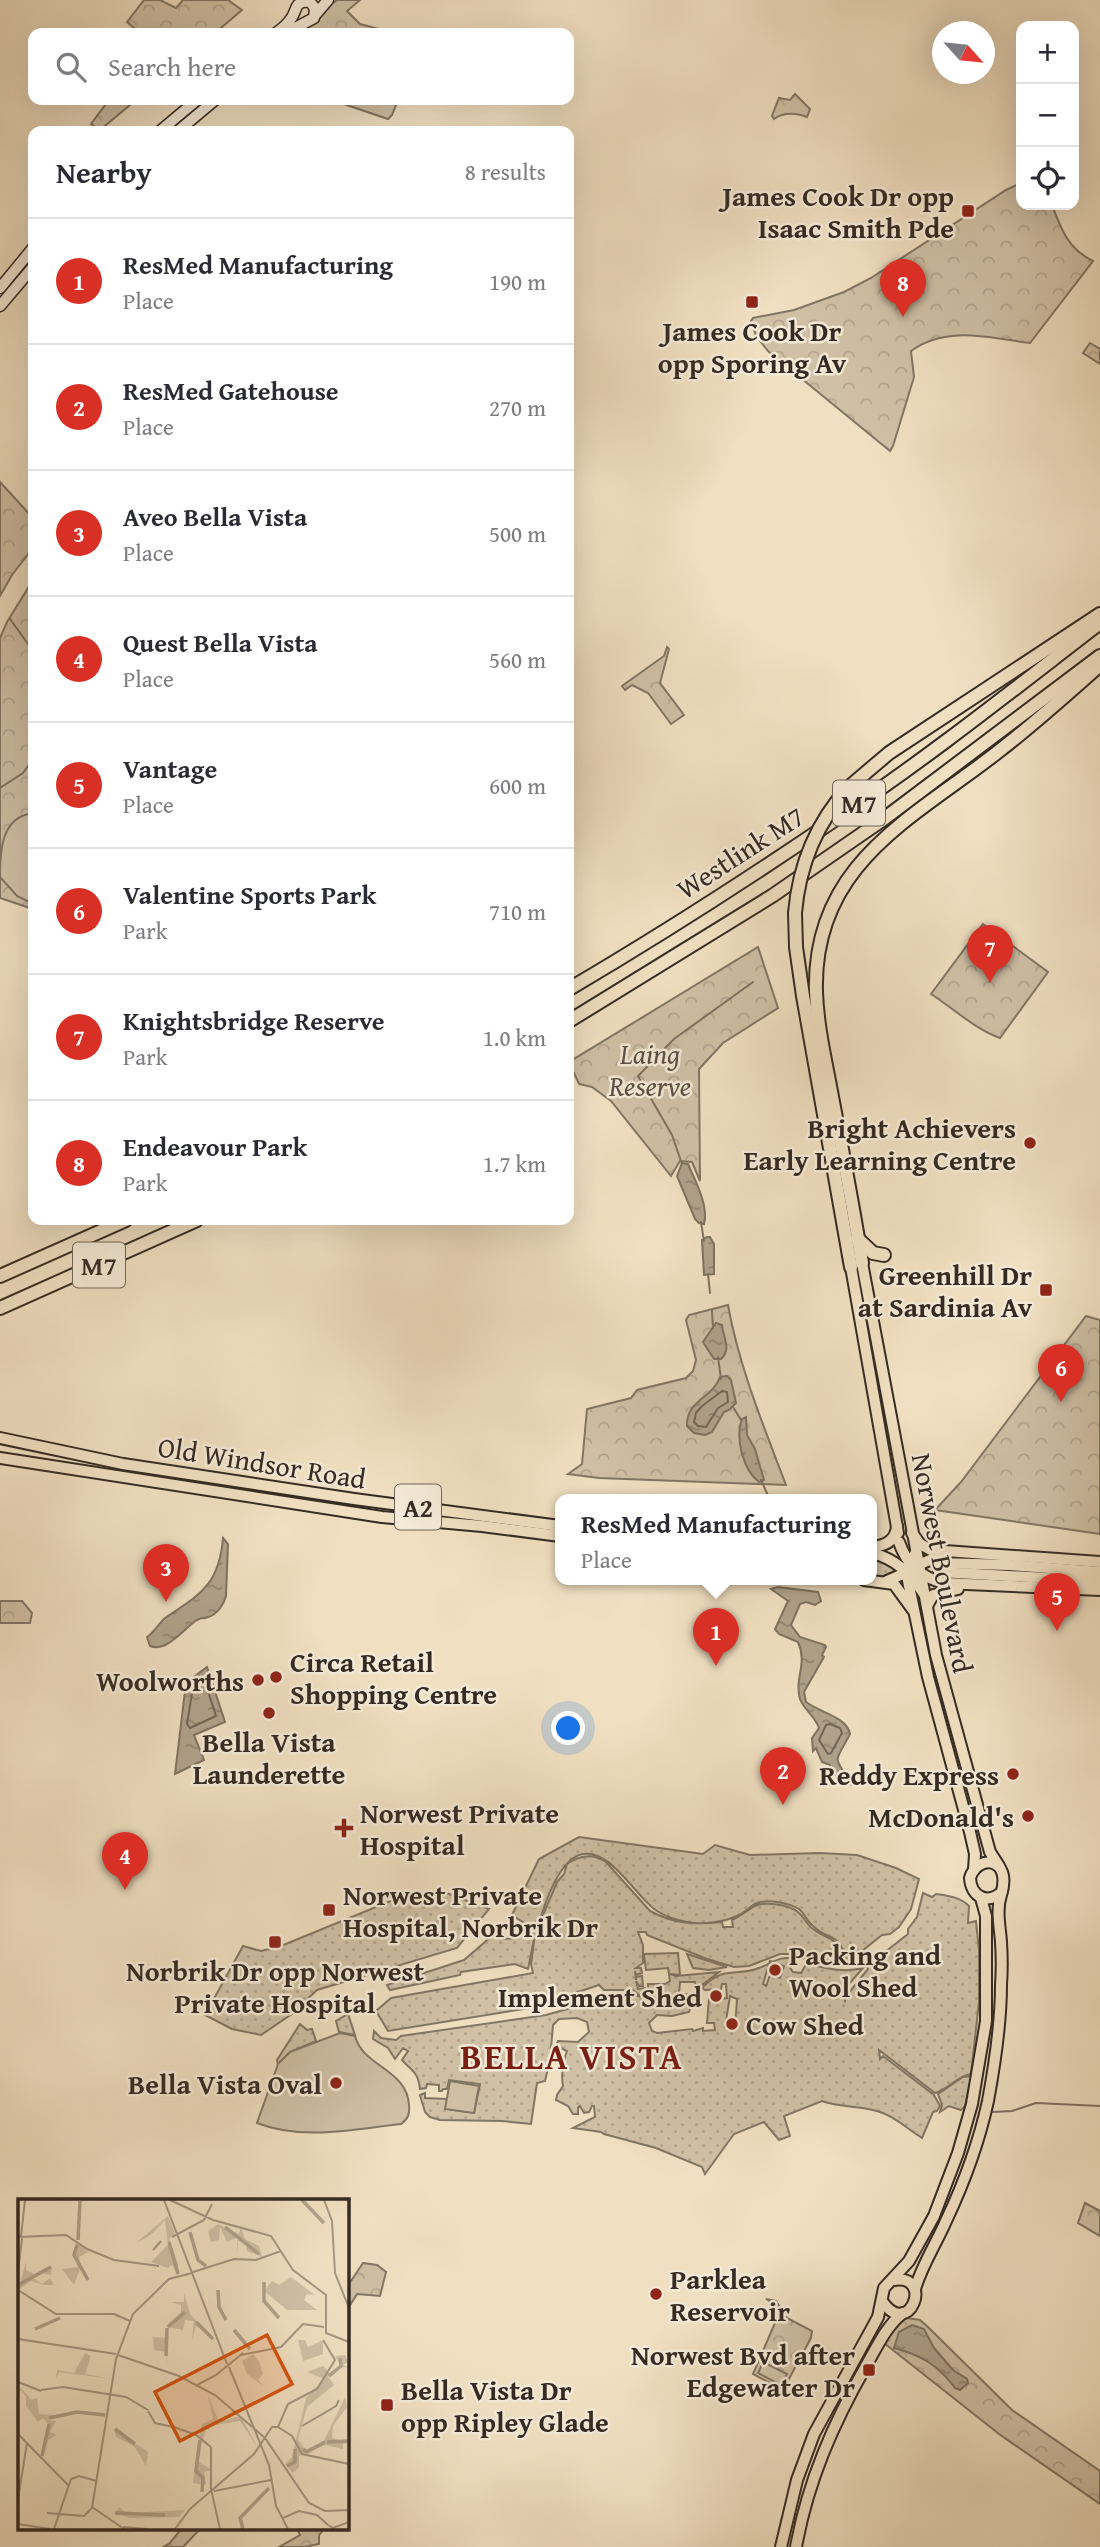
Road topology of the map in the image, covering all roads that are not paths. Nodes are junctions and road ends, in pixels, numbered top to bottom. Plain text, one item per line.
1 (328, 0) edge
2 (312, 1) edge
3 (316, 14) junction
4 (294, 15) junction
5 (304, 23) junction
6 (282, 28) edge
7 (297, 28) edge
8 (191, 105) edge
9 (209, 105) edge
10 (166, 126) edge
11 (184, 126) edge
12 (28, 254) edge
13 (28, 273) edge
14 (0, 288) edge
15 (0, 306) edge
16 (1100, 614) edge
17 (1100, 623) edge
18 (1100, 656) edge
19 (1100, 665) edge
20 (574, 986) edge
21 (574, 1018) edge
22 (115, 1225) edge
23 (186, 1225) edge
24 (857, 1238) junction
25 (884, 1255) dead end
26 (856, 1265) junction
27 (0, 1276) edge
28 (0, 1308) edge
29 (0, 1438) edge
30 (0, 1458) edge
31 (275, 1486) junction
32 (259, 1497) junction
33 (272, 1500) junction
34 (555, 1524) edge
35 (897, 1526) junction
36 (912, 1533) junction
37 (555, 1535) edge
38 (877, 1546) edge
39 (950, 1552) junction
40 (877, 1555) edge
41 (1100, 1562) edge
42 (912, 1570) junction
43 (1100, 1572) edge
44 (877, 1581) edge
45 (1100, 1581) edge
46 (885, 1582) junction
47 (986, 1586) junction
48 (1100, 1590) edge
49 (927, 1606) junction
50 (913, 1610) junction
51 (974, 1792) junction
52 (970, 1832) junction
53 (999, 1866) junction
54 (974, 1870) junction
55 (1002, 1892) junction
56 (981, 1898) junction
57 (894, 2280) junction
58 (915, 2289) junction
59 (882, 2301) junction
60 (903, 2313) junction
61 (781, 2547) edge
62 (796, 2547) edge

1 - 3 main road
2 - 3 main road
2 - 4 main road
3 - 5 main road
4 - 5 main road
4 - 6 main road
5 - 7 main road
8 - 10 main road
9 - 11 main road
12 - 14 main road
13 - 15 main road
16 - 26 highway, M7, bridge
17 - 20 highway, Westlink M7 / M7
18 - 21 highway, Westlink M7 / M7
19 - 24 highway
22 - 27 highway, M7
23 - 28 highway, M7
24 - 25 highway
24 - 26 highway
26 - 35 main road, Norwest Boulevard
26 - 36 main road, Norwest Boulevard
29 - 31 main road, Old Windsor Road / A2
30 - 32 main road, Old Windsor Road / A2
31 - 32 main road
31 - 33 main road
31 - 34 main road, Old Windsor Road / A2
32 - 33 main road, Old Windsor Road / A2
33 - 37 main road, Old Windsor Road / A2
35 - 38 main road
35 - 42 main road, Norwest Boulevard
36 - 39 main road
36 - 42 main road, Norwest Boulevard
39 - 41 main road
39 - 42 main road
40 - 42 main road
42 - 46 main road
42 - 47 main road
42 - 49 main road, Norwest Boulevard
42 - 50 main road, Norwest Boulevard
43 - 45 main road
44 - 46 main road
46 - 50 main road
47 - 48 main road
47 - 49 main road
49 - 51 main road, Norwest Boulevard
50 - 52 main road, Norwest Boulevard
51 - 52 main road
51 - 53 main road, Norwest Boulevard
52 - 54 main road, Norwest Boulevard
53 - 54 main road
53 - 55 main road
54 - 56 main road
55 - 56 main road
55 - 58 main road
56 - 57 main road
57 - 58 main road
57 - 59 main road
58 - 60 main road
59 - 60 main road
59 - 61 main road
60 - 62 main road

